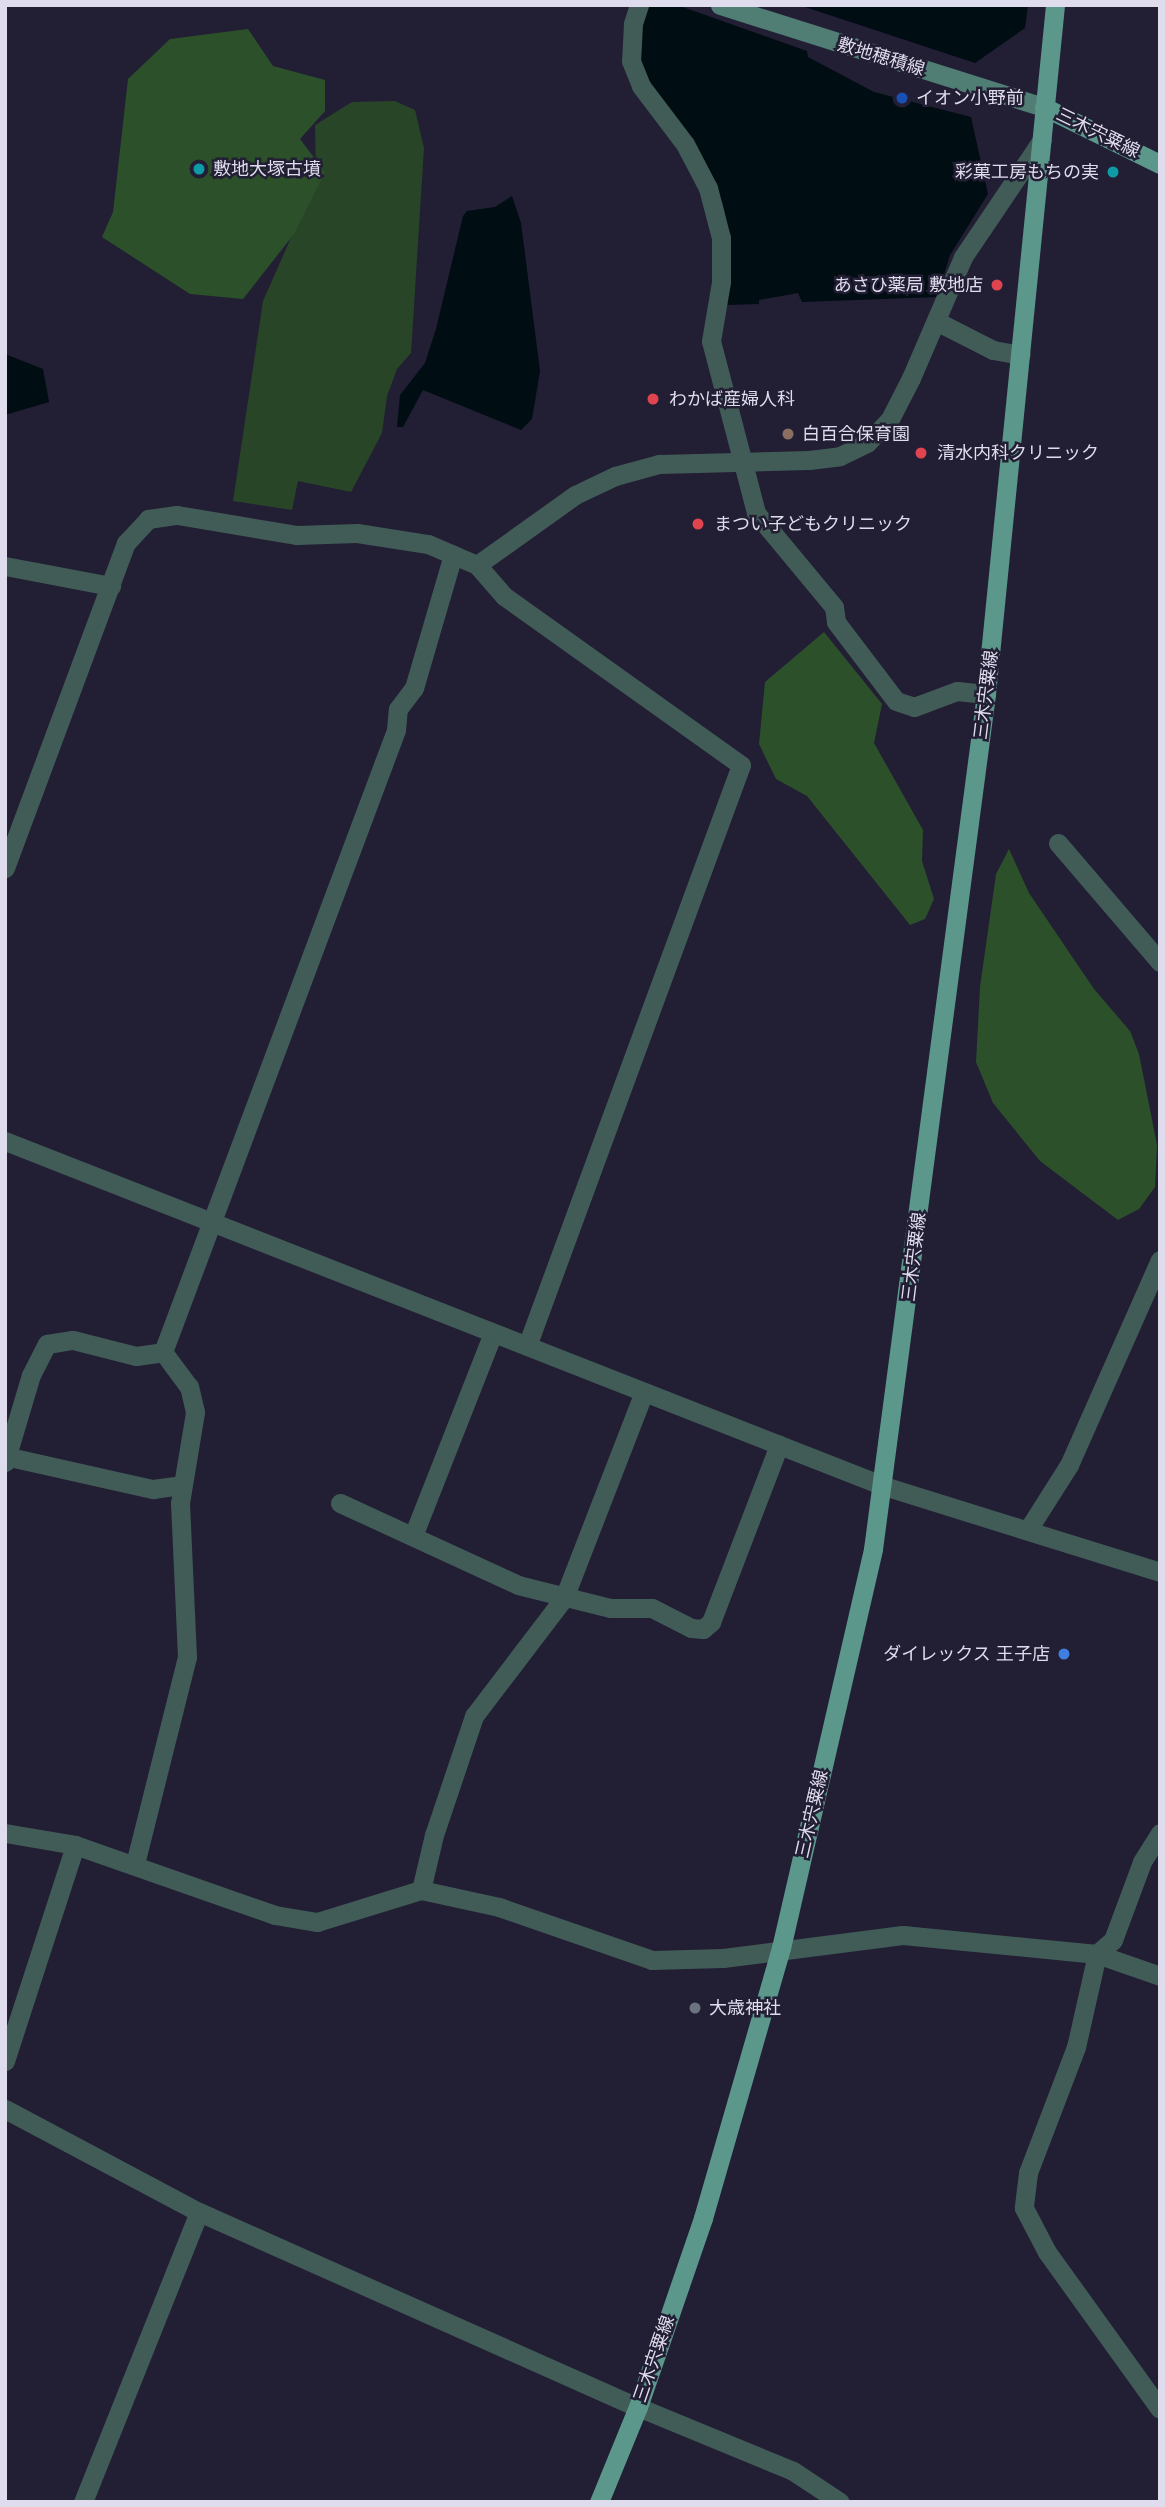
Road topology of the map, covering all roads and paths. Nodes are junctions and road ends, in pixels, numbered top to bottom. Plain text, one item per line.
1 (639, 5) edge
2 (720, 5) edge
3 (1055, 5) edge
4 (1044, 107) junction
5 (1042, 140) junction
6 (1160, 164) edge
7 (936, 321) junction
8 (1021, 355) junction
9 (740, 462) junction
10 (453, 555) junction
11 (477, 565) junction
12 (5, 566) edge
13 (111, 586) junction
14 (986, 694) junction
15 (1058, 843) dead end
16 (5, 868) edge
17 (1160, 962) edge
18 (5, 1141) edge
19 (215, 1223) junction
20 (1160, 1260) edge
21 (493, 1333) junction
22 (527, 1346) junction
23 (163, 1352) junction
24 (644, 1392) junction
25 (779, 1445) junction
26 (6, 1457) edge
27 (5, 1462) edge
28 (181, 1485) junction
29 (884, 1486) junction
30 (340, 1503) dead end
31 (1029, 1528) junction
32 (413, 1536) junction
33 (1160, 1572) edge
34 (565, 1598) junction
35 (5, 1833) edge
36 (1160, 1833) edge
37 (75, 1845) junction
38 (135, 1864) junction
39 (421, 1890) junction
40 (781, 1948) junction
41 (1097, 1955) junction
42 (1160, 1976) edge
43 (5, 2061) edge
44 (5, 2109) edge
45 (199, 2212) junction
46 (638, 2407) junction
47 (1160, 2409) edge
48 (83, 2502) edge
49 (599, 2502) edge
50 (840, 2502) edge

1 - 9 street
2 - 4 main road, 敷地穂積線
3 - 4 main road
4 - 5 main road, 三木宍粟線
4 - 6 main road, 三木宍粟線
5 - 7 street
5 - 8 main road, 三木宍粟線
7 - 8 street
7 - 9 street
8 - 14 main road, 三木宍粟線
9 - 11 street
9 - 14 street
10 - 11 street
10 - 13 street
10 - 19 street
11 - 22 street
12 - 13 street
13 - 16 street
14 - 29 main road, 三木宍粟線
15 - 17 street
18 - 19 street
19 - 21 street
19 - 23 street
20 - 31 street
21 - 22 street
21 - 32 street
22 - 24 street
23 - 26 street
23 - 28 street
24 - 25 street
24 - 34 street
25 - 29 street
25 - 34 street
26 - 27 street
26 - 28 street
28 - 38 street
29 - 31 street
29 - 40 main road, 三木宍粟線
30 - 32 street
31 - 33 street
32 - 34 street
34 - 39 street
35 - 37 street
36 - 41 street
37 - 38 street
37 - 43 street
38 - 39 street
39 - 40 street
40 - 41 street
40 - 46 main road, 三木宍粟線
41 - 42 street
41 - 47 street
44 - 45 street
45 - 46 street
45 - 48 street
46 - 49 main road, 三木宍粟線
46 - 50 street

